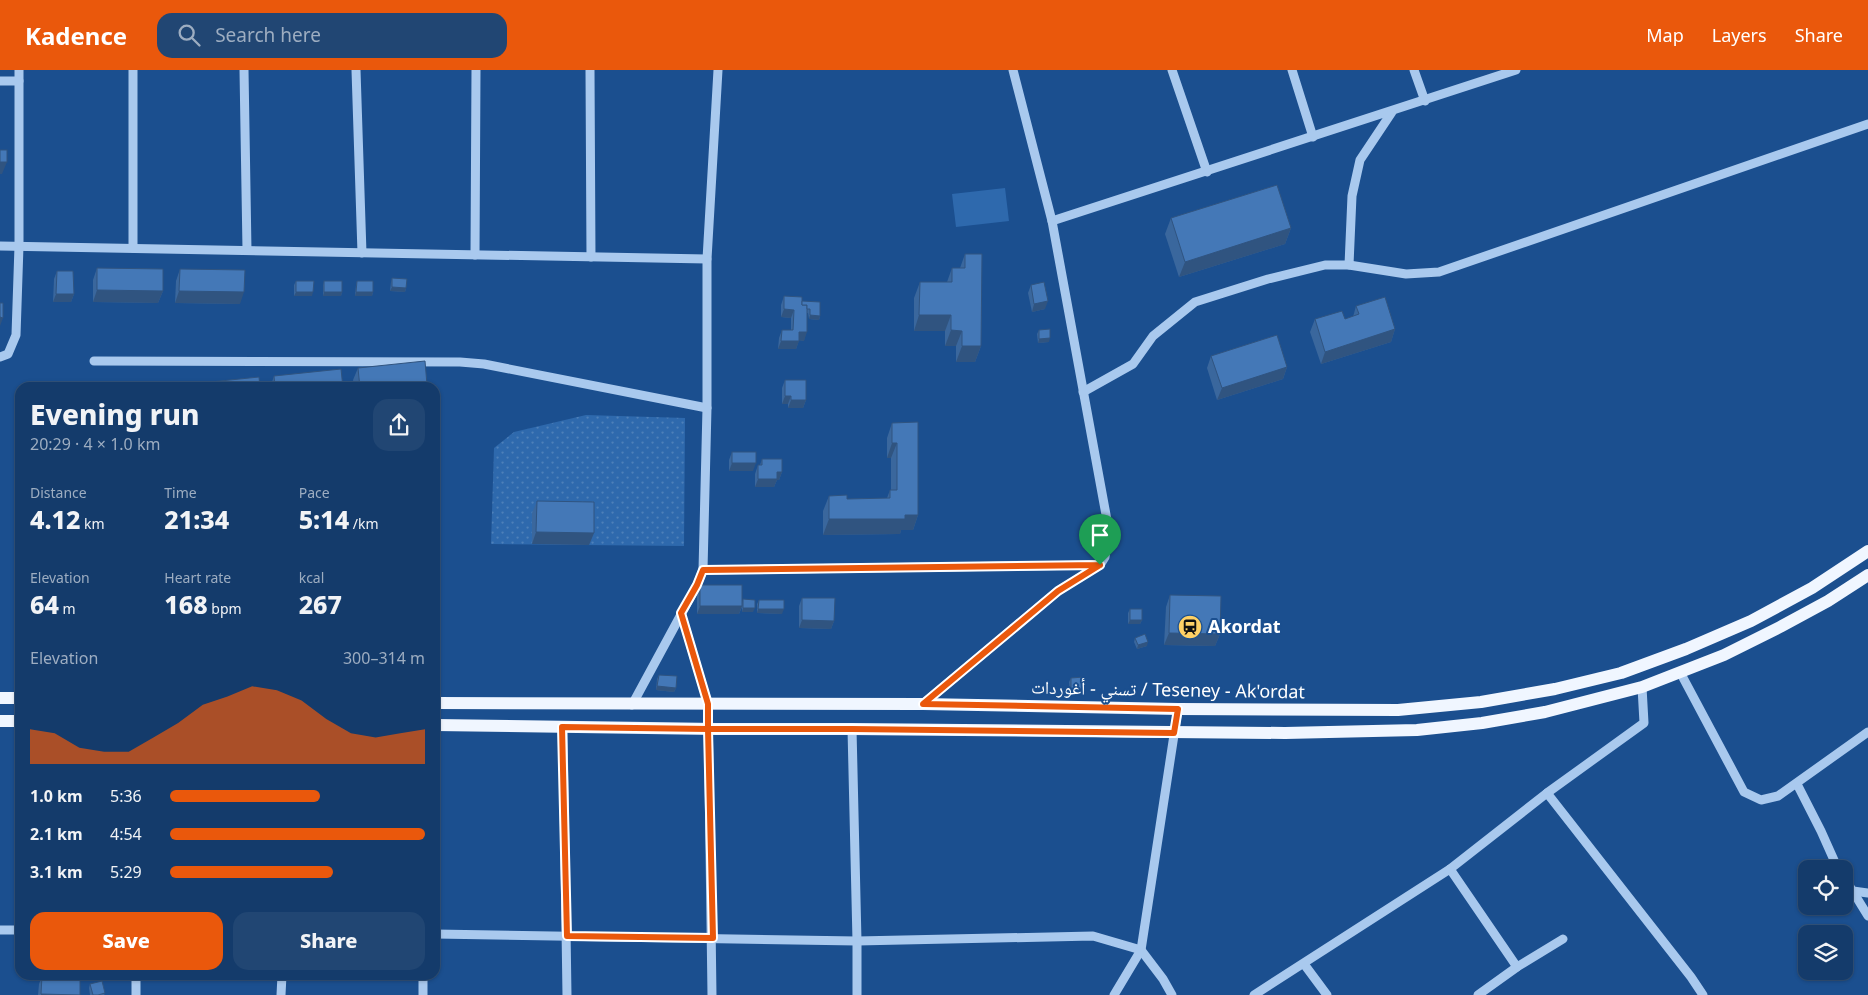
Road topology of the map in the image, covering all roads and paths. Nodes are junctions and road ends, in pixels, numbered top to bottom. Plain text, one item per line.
1 (19, 70) edge
2 (133, 70) edge
3 (244, 70) edge
4 (356, 70) edge
5 (476, 70) edge
6 (590, 70) edge
7 (718, 70) edge
8 (1014, 70) edge
9 (1172, 70) edge
10 (1292, 70) edge
11 (1414, 70) edge
12 (1516, 70) edge
13 (0, 81) edge
14 (19, 81) junction
15 (1424, 101) junction
16 (1392, 112) junction
17 (1868, 124) edge
18 (1313, 137) junction
19 (1206, 172) junction
20 (1052, 221) junction
21 (0, 246) edge
22 (19, 246) junction
23 (133, 248) junction
24 (247, 250) junction
25 (362, 252) junction
26 (475, 254) junction
27 (591, 257) junction
28 (707, 259) junction
29 (1349, 265) junction
30 (0, 357) edge
31 (94, 361) dead end
32 (1084, 392) junction
33 (707, 408) junction
34 (1868, 551) edge
35 (1100, 565) junction
36 (703, 570) junction
37 (1868, 575) edge
38 (681, 613) junction
39 (1680, 672) junction
40 (1642, 687) junction
41 (0, 698) edge
42 (15, 698) edge
43 (440, 703) edge
44 (708, 704) junction
45 (923, 704) junction
46 (632, 705) junction
47 (1178, 709) junction
48 (0, 721) edge
49 (15, 721) edge
50 (440, 725) edge
51 (562, 727) junction
52 (708, 729) junction
53 (852, 729) junction
54 (1868, 732) edge
55 (1174, 733) junction
56 (1797, 784) junction
57 (1547, 793) junction
58 (1834, 860) edge
59 (1450, 869) junction
60 (1853, 891) joint
61 (1868, 893) edge
62 (1868, 916) edge
63 (0, 930) edge
64 (15, 930) edge
65 (440, 934) edge
66 (567, 936) junction
67 (713, 938) junction
68 (1563, 939) dead end
69 (857, 941) junction
70 (1140, 950) junction
71 (1304, 964) junction
72 (1518, 967) junction
73 (136, 980) edge
74 (282, 980) edge
75 (423, 980) edge
76 (136, 995) edge
77 (281, 995) edge
78 (423, 995) edge
79 (567, 995) edge
80 (712, 995) edge
81 (857, 995) edge
82 (1114, 995) edge
83 (1172, 995) edge
84 (1254, 995) edge
85 (1327, 995) edge
86 (1478, 995) edge
87 (1703, 995) edge

1 - 14 street
2 - 23 street
3 - 24 street
4 - 25 street
5 - 26 street
6 - 27 street
7 - 28 street
8 - 20 street
9 - 19 street
10 - 18 street
11 - 15 street
12 - 15 street
13 - 14 street
14 - 22 street
15 - 16 street
16 - 18 street
16 - 29 street
17 - 29 street
18 - 19 street
19 - 20 street
20 - 32 street
21 - 22 street
22 - 23 street
22 - 30 street
23 - 24 street
24 - 25 street
25 - 26 street
26 - 27 street
27 - 28 street
28 - 33 street
29 - 32 street
31 - 33 street
32 - 35 street
33 - 36 street
34 - 47 main road, تسني - أغوردات / Teseney - Ak'ordat
35 - 36 street
35 - 45 street
36 - 38 street
37 - 39 main road
38 - 44 street
38 - 46 street
39 - 40 main road
39 - 56 street
40 - 55 main road
40 - 57 street
41 - 42 main road
43 - 46 main road, تسني - أغوردات / Teseney - Ak'ordat
44 - 45 main road, تسني - أغوردات / Teseney - Ak'ordat
44 - 46 main road, تسني - أغوردات / Teseney - Ak'ordat
44 - 52 street
45 - 47 main road, تسني - أغوردات / Teseney - Ak'ordat
47 - 55 street
48 - 49 main road
50 - 51 main road
51 - 52 main road
51 - 66 street
52 - 53 main road
52 - 67 street
53 - 55 main road
53 - 69 street
54 - 56 street
55 - 70 street
56 - 58 street
57 - 59 street
57 - 87 street
59 - 71 street
59 - 72 street
60 - 61 street
60 - 62 street
63 - 64 street
65 - 66 street
66 - 67 street
66 - 79 street
67 - 69 street
67 - 80 street
68 - 72 street
69 - 70 street
69 - 81 street
70 - 82 street
70 - 83 street
71 - 84 street
71 - 85 street
72 - 86 street
73 - 76 street
74 - 77 street
75 - 78 street

